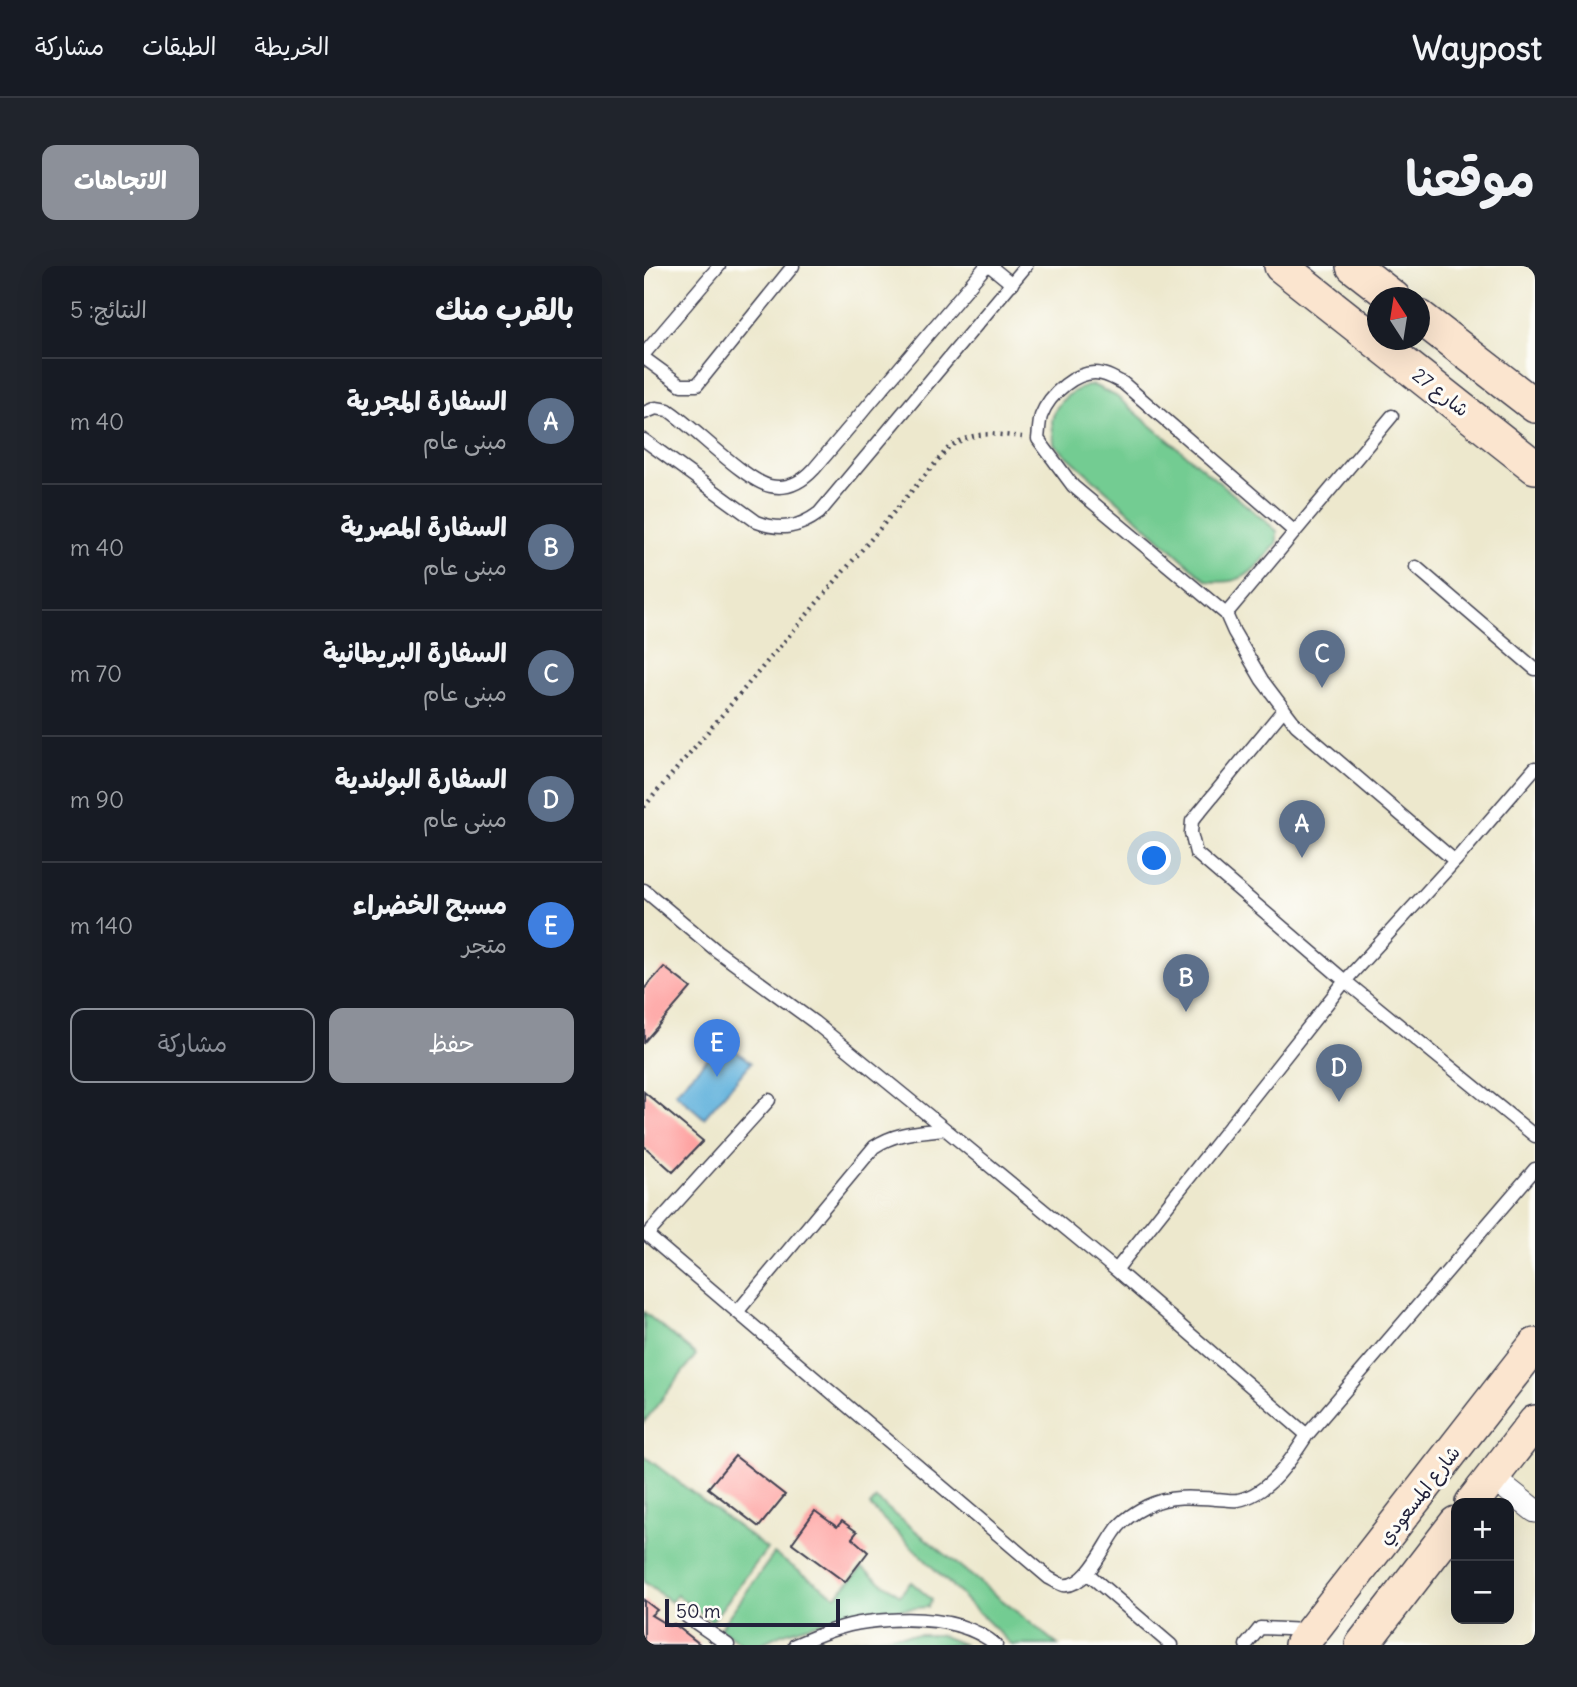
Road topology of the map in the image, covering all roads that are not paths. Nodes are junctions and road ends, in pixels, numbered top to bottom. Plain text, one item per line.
1 (719, 266) edge
2 (793, 266) edge
3 (988, 266) edge
4 (1026, 266) edge
5 (1281, 266) edge
6 (1353, 266) edge
7 (1012, 284) junction
8 (1380, 287) edge
9 (1430, 325) edge
10 (644, 356) edge
11 (1535, 406) edge
12 (644, 413) edge
13 (1392, 416) dead end
14 (644, 440) edge
15 (1535, 467) edge
16 (1296, 532) junction
17 (1416, 567) dead end
18 (1226, 614) junction
19 (1535, 669) edge
20 (1284, 709) junction
21 (1535, 768) edge
22 (1455, 861) junction
23 (644, 890) edge
24 (1345, 981) junction
25 (769, 1100) dead end
26 (945, 1129) junction
27 (1535, 1136) edge
28 (1535, 1169) edge
29 (645, 1234) edge
30 (1116, 1270) junction
31 (738, 1311) junction
32 (1535, 1345) edge
33 (1535, 1422) edge
34 (1307, 1435) junction
35 (1492, 1477) junction
36 (1476, 1498) edge
37 (1535, 1511) edge
38 (1451, 1529) edge
39 (1087, 1573) junction
40 (686, 1616) dead end
41 (1307, 1637) edge
42 (728, 1645) edge
43 (795, 1645) edge
44 (996, 1645) edge
45 (1171, 1645) edge
46 (1246, 1645) edge
47 (1362, 1645) edge

1 - 10 lane
2 - 10 lane
3 - 7 lane
3 - 12 lane
4 - 7 lane
5 - 15 main road, شارع 27
6 - 8 main road
7 - 14 lane
9 - 11 main road
13 - 16 lane
16 - 18 lane
16 - 18 lane
17 - 19 lane
18 - 20 lane
20 - 22 lane
20 - 24 lane
21 - 22 lane
22 - 24 lane
23 - 26 lane
24 - 27 lane
24 - 30 lane
25 - 29 lane
26 - 30 lane
26 - 31 lane
28 - 34 lane
29 - 31 lane
30 - 34 lane
31 - 39 lane
32 - 41 main road, شارع المسعودي
33 - 35 main road
34 - 39 lane
35 - 36 main road
35 - 37 street
38 - 47 main road
39 - 45 lane
40 - 42 lane
41 - 46 lane
43 - 44 lane

